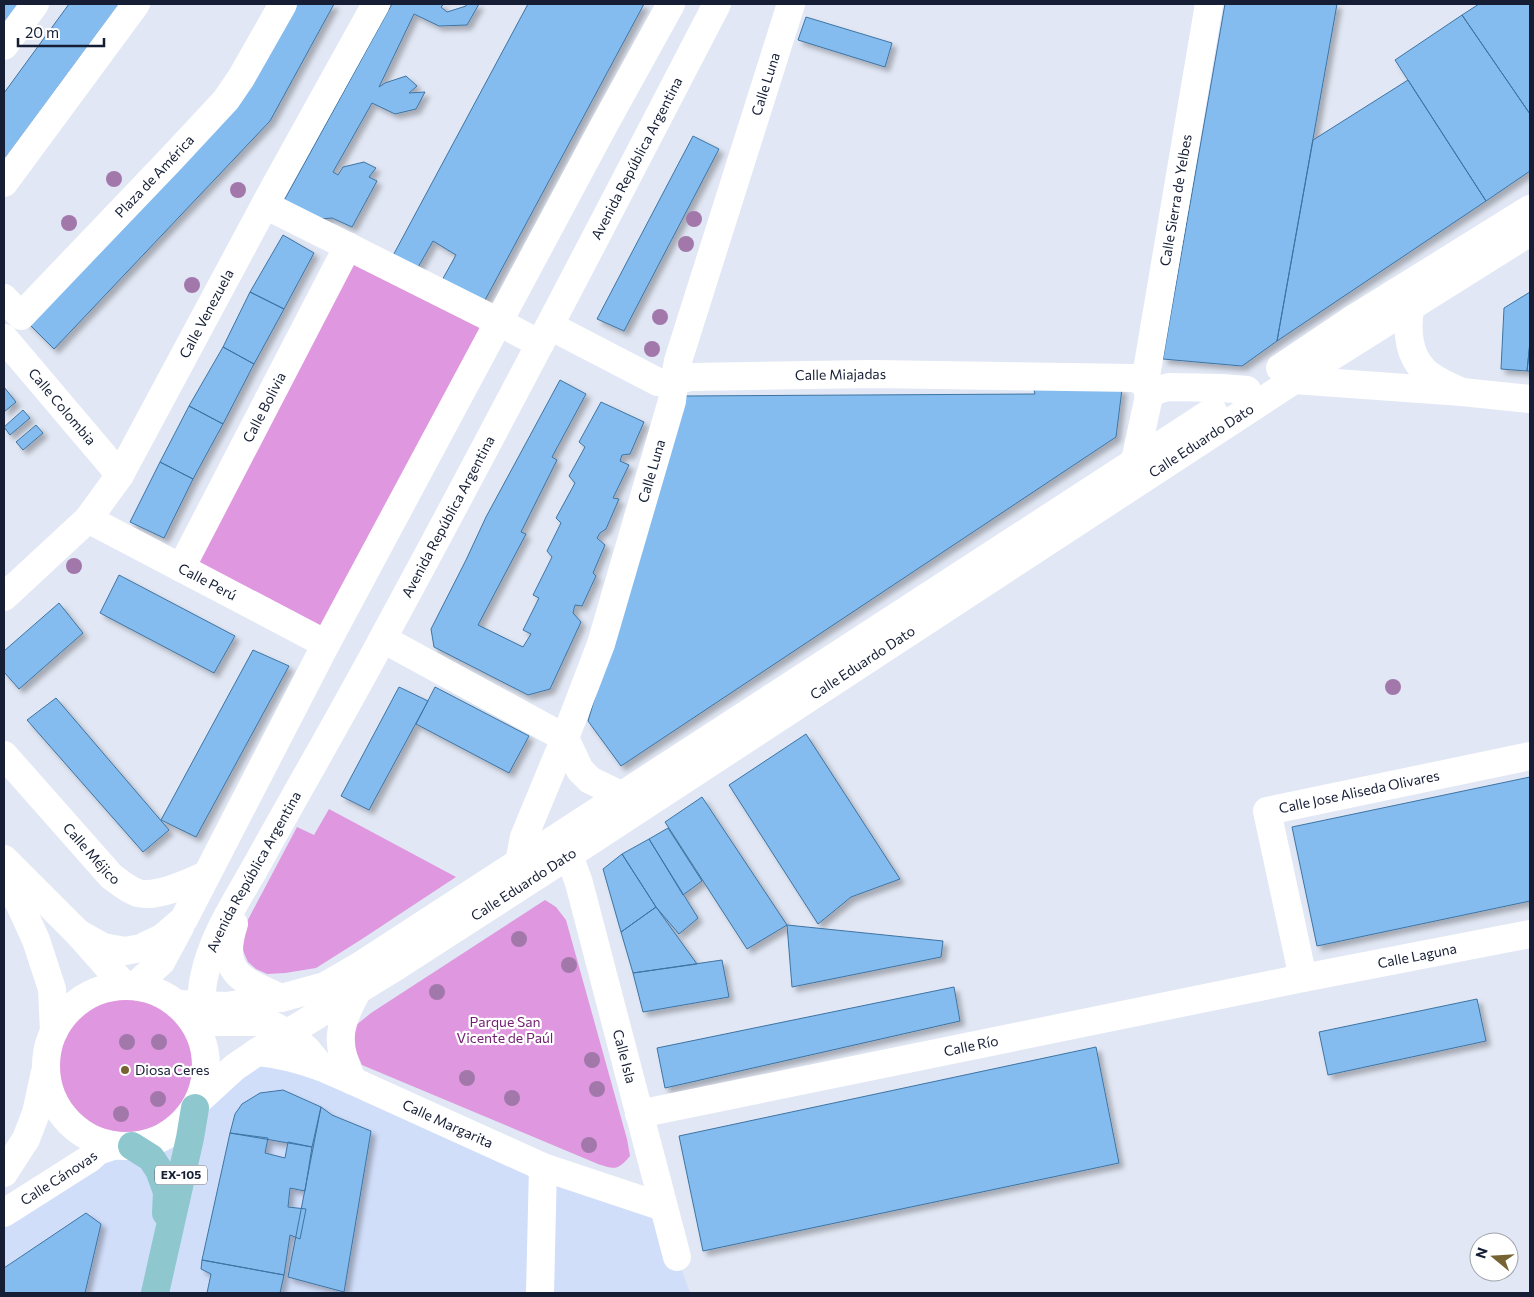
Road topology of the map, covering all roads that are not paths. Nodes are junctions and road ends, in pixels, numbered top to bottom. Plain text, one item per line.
1 (35, 4) edge
2 (136, 4) edge
3 (283, 4) edge
4 (376, 4) edge
5 (671, 4) edge
6 (717, 4) edge
7 (791, 4) edge
8 (1209, 4) edge
9 (4, 46) edge
10 (4, 183) edge
11 (265, 204) junction
12 (1530, 209) edge
13 (1530, 232) edge
14 (348, 246) junction
15 (4, 298) edge
16 (1410, 309) junction
17 (499, 322) junction
18 (545, 335) junction
19 (4, 338) edge
20 (1294, 380) junction
21 (674, 382) junction
22 (1147, 389) junction
23 (1247, 390) junction
24 (1462, 392) junction
25 (1530, 399) edge
26 (1136, 461) junction
27 (120, 475) junction
28 (88, 519) junction
29 (181, 568) junction
30 (4, 597) edge
31 (383, 639) junction
32 (326, 644) junction
33 (565, 738) junction
34 (4, 755) edge
35 (1530, 756) edge
36 (623, 796) junction
37 (569, 856) junction
38 (4, 859) edge
39 (519, 863) junction
40 (4, 875) edge
41 (206, 875) junction
42 (250, 877) junction
43 (184, 919) junction
44 (78, 932) junction
45 (1530, 934) edge
46 (1303, 978) junction
47 (130, 985) junction
48 (358, 990) junction
49 (281, 998) junction
50 (194, 1017) junction
51 (54, 1032) junction
52 (288, 1033) junction
53 (257, 1052) junction
54 (321, 1067) junction
55 (46, 1070) junction
56 (353, 1080) junction
57 (197, 1104) junction
58 (639, 1114) junction
59 (123, 1146) junction
60 (543, 1167) junction
61 (4, 1173) edge
62 (663, 1207) junction
63 (4, 1212) edge
64 (166, 1242) junction
65 (677, 1257) dead end
66 (155, 1293) edge
67 (540, 1293) edge

1 - 9 street
2 - 10 street
3 - 15 street, Plaza de América
4 - 11 street, Calle Venezuela
5 - 17 street
6 - 18 street, Avenida República Argentina
7 - 21 street, Calle Luna
8 - 22 street, Calle Sierra de Yelbes
11 - 14 street
11 - 27 street, Calle Venezuela
12 - 23 street, Calle Eduardo Dato
13 - 16 street, Calle Eduardo Dato
14 - 17 street
14 - 29 street, Calle Bolivia
16 - 20 street, Calle Eduardo Dato
16 - 24 street
17 - 18 street, Calle Miajadas
17 - 32 street
18 - 21 street, Calle Miajadas
18 - 31 street, Avenida República Argentina
19 - 27 street, Calle Colombia
20 - 24 street
20 - 37 street, Calle Eduardo Dato
21 - 22 street, Calle Miajadas
21 - 33 street, Calle Luna
22 - 23 street
22 - 26 street, Calle Sierra de Yelbes
23 - 26 street, Calle Eduardo Dato
24 - 25 street
26 - 36 street, Calle Eduardo Dato
27 - 28 street, Calle Venezuela
28 - 29 street, Calle Perú
28 - 30 street, Calle Venezuela
29 - 32 street, Calle Perú
31 - 33 street
31 - 42 street, Avenida República Argentina
32 - 41 street
33 - 36 street
33 - 39 street, Calle Luna
34 - 41 street, Calle Méjico
35 - 46 street, Calle Jose Aliseda Olivares
36 - 39 street, Calle Eduardo Dato
37 - 48 street, Calle Eduardo Dato
37 - 58 street, Calle Isla
38 - 44 street
39 - 49 street, Calle Eduardo Dato
40 - 51 street
41 - 43 street
42 - 49 street
42 - 50 street, Avenida República Argentina
43 - 44 street
43 - 47 street
44 - 47 street
45 - 46 street, Calle Laguna
46 - 58 street, Calle Río
47 - 50 street
47 - 51 street
48 - 52 street, Calle Eduardo Dato
48 - 56 street
49 - 50 street, Calle Eduardo Dato
50 - 52 street, Calle Margarita
50 - 57 street
51 - 55 street
52 - 53 street, Calle Eduardo Dato
52 - 54 street, Calle Margarita
53 - 54 street, Calle Margarita
53 - 57 street, Calle Eduardo Dato
54 - 56 street, Calle Margarita
55 - 59 street
55 - 61 street
56 - 60 street, Calle Margarita
57 - 59 street
57 - 64 main road, EX-105
58 - 62 street, Calle Isla
59 - 63 street, Calle Cánovas
59 - 64 main road, EX-105
60 - 62 street, Calle Margarita
60 - 67 street
62 - 65 street, Calle Isla
64 - 66 main road, EX-105

